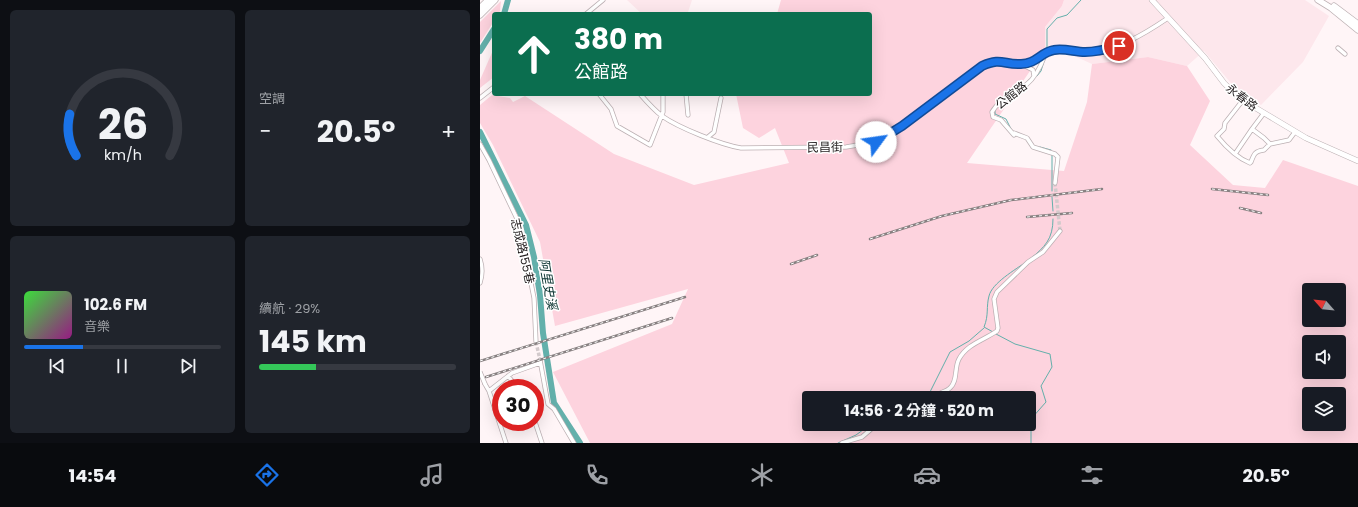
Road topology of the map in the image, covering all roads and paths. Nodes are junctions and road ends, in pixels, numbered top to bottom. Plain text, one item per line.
1 (488, 0) edge
2 (496, 0) edge
3 (603, 0) edge
4 (1152, 0) edge
5 (1314, 0) edge
6 (1318, 0) edge
7 (1325, 0) edge
8 (480, 8) edge
9 (588, 12) edge
10 (480, 15) edge
11 (1168, 18) junction
12 (1358, 24) edge
13 (1358, 32) edge
14 (1338, 48) dead end
15 (1045, 54) junction
16 (1345, 54) dead end
17 (1020, 65) junction
18 (1034, 76) junction
19 (492, 89) edge
20 (600, 96) edge
21 (642, 96) edge
22 (663, 96) edge
23 (686, 96) edge
24 (480, 98) edge
25 (721, 98) dead end
26 (1243, 100) junction
27 (1264, 113) junction
28 (688, 115) dead end
29 (662, 116) junction
30 (1252, 129) junction
31 (1295, 132) junction
32 (708, 137) junction
33 (480, 144) edge
34 (1270, 144) junction
35 (1235, 154) junction
36 (1358, 161) edge
37 (1055, 183) tunnel mouth
38 (1060, 231) tunnel mouth
39 (480, 260) edge
40 (480, 283) edge
41 (536, 342) tunnel mouth
42 (480, 372) edge
43 (508, 376) junction
44 (510, 379) edge
45 (488, 391) junction
46 (944, 391) edge
47 (538, 431) edge
48 (869, 431) edge
49 (506, 443) edge
50 (542, 443) edge
51 (574, 443) edge
52 (842, 443) edge

1 - 8 main road
2 - 10 main road
3 - 9 street
4 - 11 street, 永春路
5 - 13 street
6 - 13 main road
7 - 12 main road
11 - 15 street
11 - 26 street, 永春路
14 - 16 street
15 - 17 street
15 - 18 street, 公館路
17 - 18 street
17 - 32 street, 民昌街
18 - 37 street, 公館路
19 - 24 street
20 - 29 street
21 - 29 street, 民昌街
22 - 29 street
23 - 28 street
25 - 32 street
26 - 27 street, 永春路
26 - 35 street
27 - 30 street
27 - 31 street, 永春路
29 - 32 street, 民昌街
30 - 34 street
30 - 35 street
31 - 34 street
31 - 36 street, 永春路
33 - 41 street, 志成路155巷
34 - 35 street
38 - 46 street
39 - 40 street
42 - 45 street, bridge
43 - 44 street
43 - 45 street
43 - 51 street
45 - 49 street
47 - 50 street
48 - 52 street

